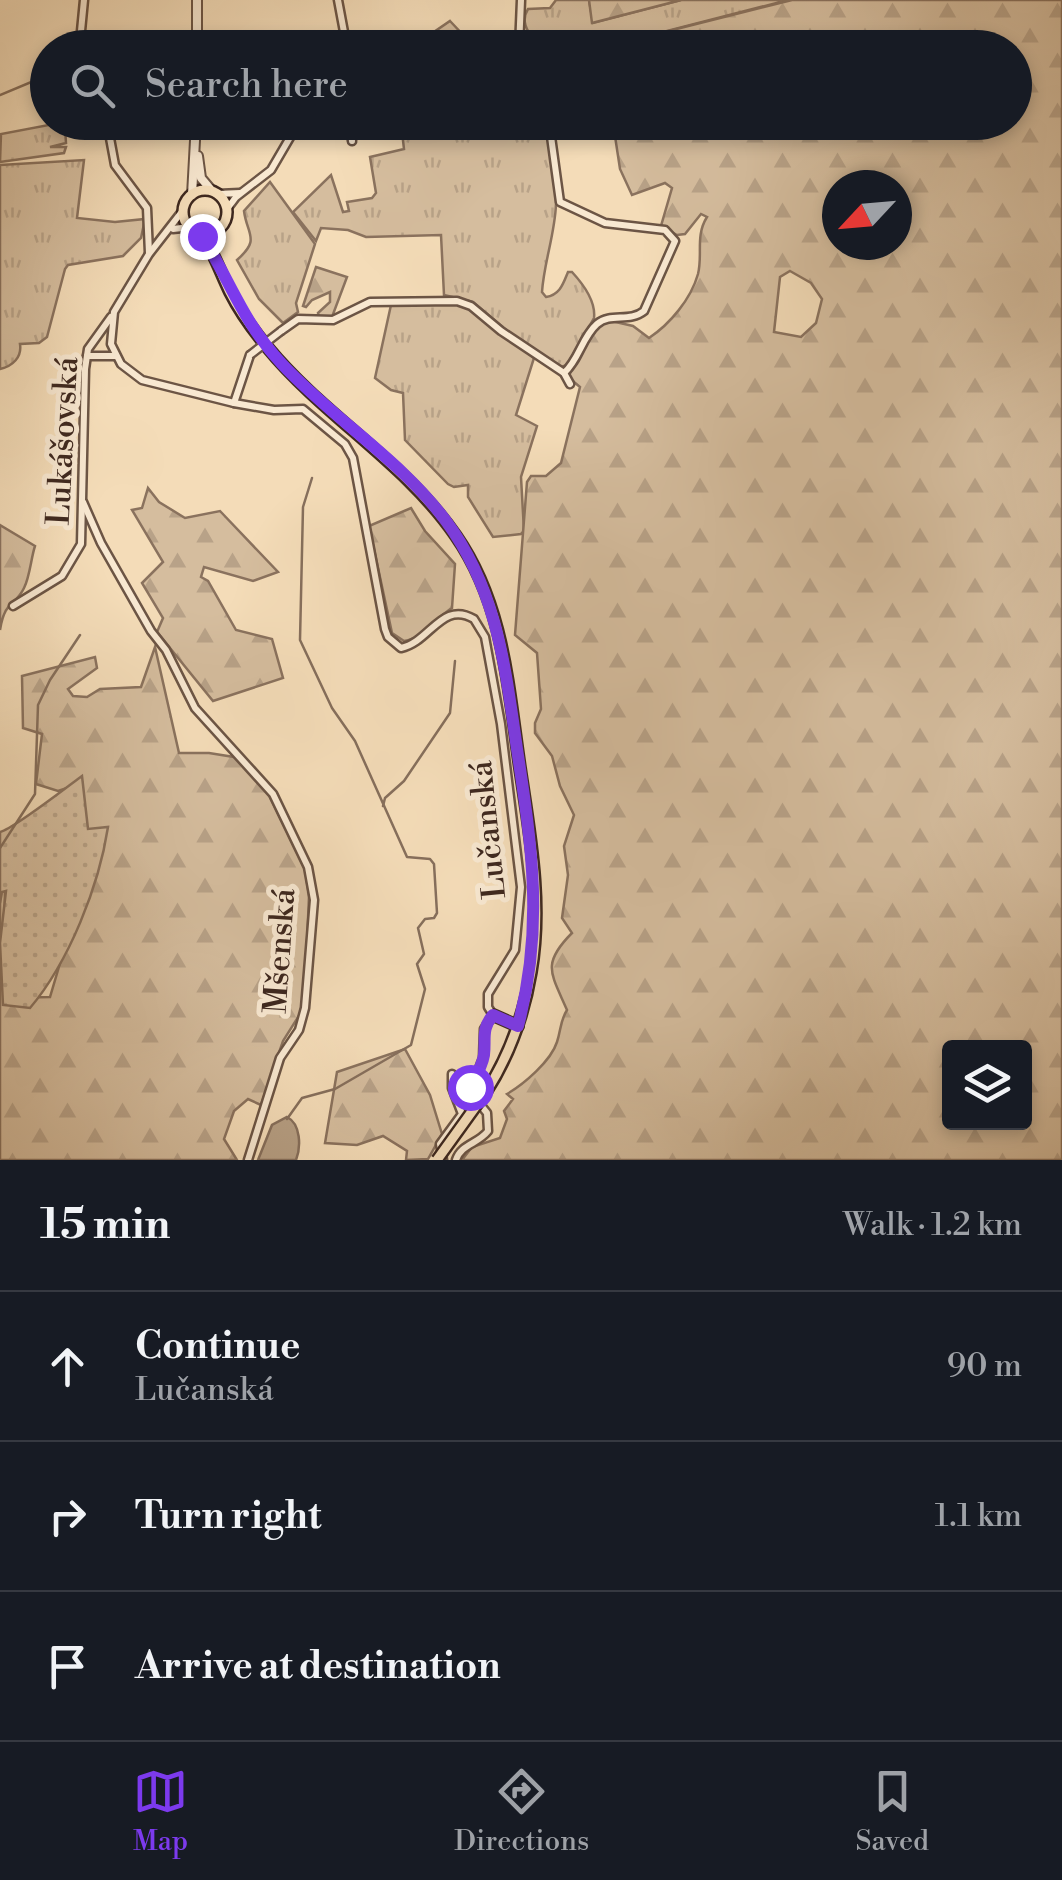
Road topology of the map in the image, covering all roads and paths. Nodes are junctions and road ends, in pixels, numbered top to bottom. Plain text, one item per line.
1 (84, 0) edge
2 (197, 0) edge
3 (338, 0) edge
4 (521, 0) edge
5 (81, 30) edge
6 (197, 30) edge
7 (344, 30) edge
8 (520, 30) edge
9 (111, 140) edge
10 (195, 140) edge
11 (197, 140) edge
12 (288, 140) edge
13 (551, 140) edge
14 (246, 190) junction
15 (215, 193) junction
16 (192, 195) junction
17 (184, 209) junction
18 (227, 209) junction
19 (194, 230) junction
20 (217, 230) junction
21 (167, 231) junction
22 (150, 254) junction
23 (221, 272) junction
24 (114, 312) junction
25 (87, 356) junction
26 (116, 356) junction
27 (564, 372) junction
28 (570, 384) dead end
29 (234, 403) junction
30 (83, 502) junction
31 (12, 606) dead end
32 (493, 1015) junction
33 (518, 1026) junction
34 (452, 1074) dead end
35 (248, 1160) edge
36 (440, 1160) edge
37 (456, 1160) edge

1 - 5 street
2 - 6 street
3 - 7 street
4 - 8 street
9 - 22 street
10 - 16 street
11 - 15 street
12 - 14 street
13 - 27 street
14 - 15 street
14 - 18 street
15 - 16 main road
15 - 18 main road
16 - 17 main road
17 - 19 main road
17 - 21 street, Lukášovská
18 - 20 main road
19 - 20 main road
19 - 21 street
19 - 23 main road
20 - 23 main road
21 - 22 street, Lukášovská
22 - 24 street, Lukášovská
23 - 33 main road
24 - 25 street, Lukášovská
24 - 26 street
25 - 26 street
25 - 30 street, Lukášovská
26 - 29 street
27 - 28 street
27 - 29 street, bridge
29 - 32 street, Lučanská
30 - 31 street, Lukášovská
30 - 35 street, Mšenská
32 - 33 main road
32 - 37 street, Lučanská
33 - 36 main road, bridge
34 - 36 street

